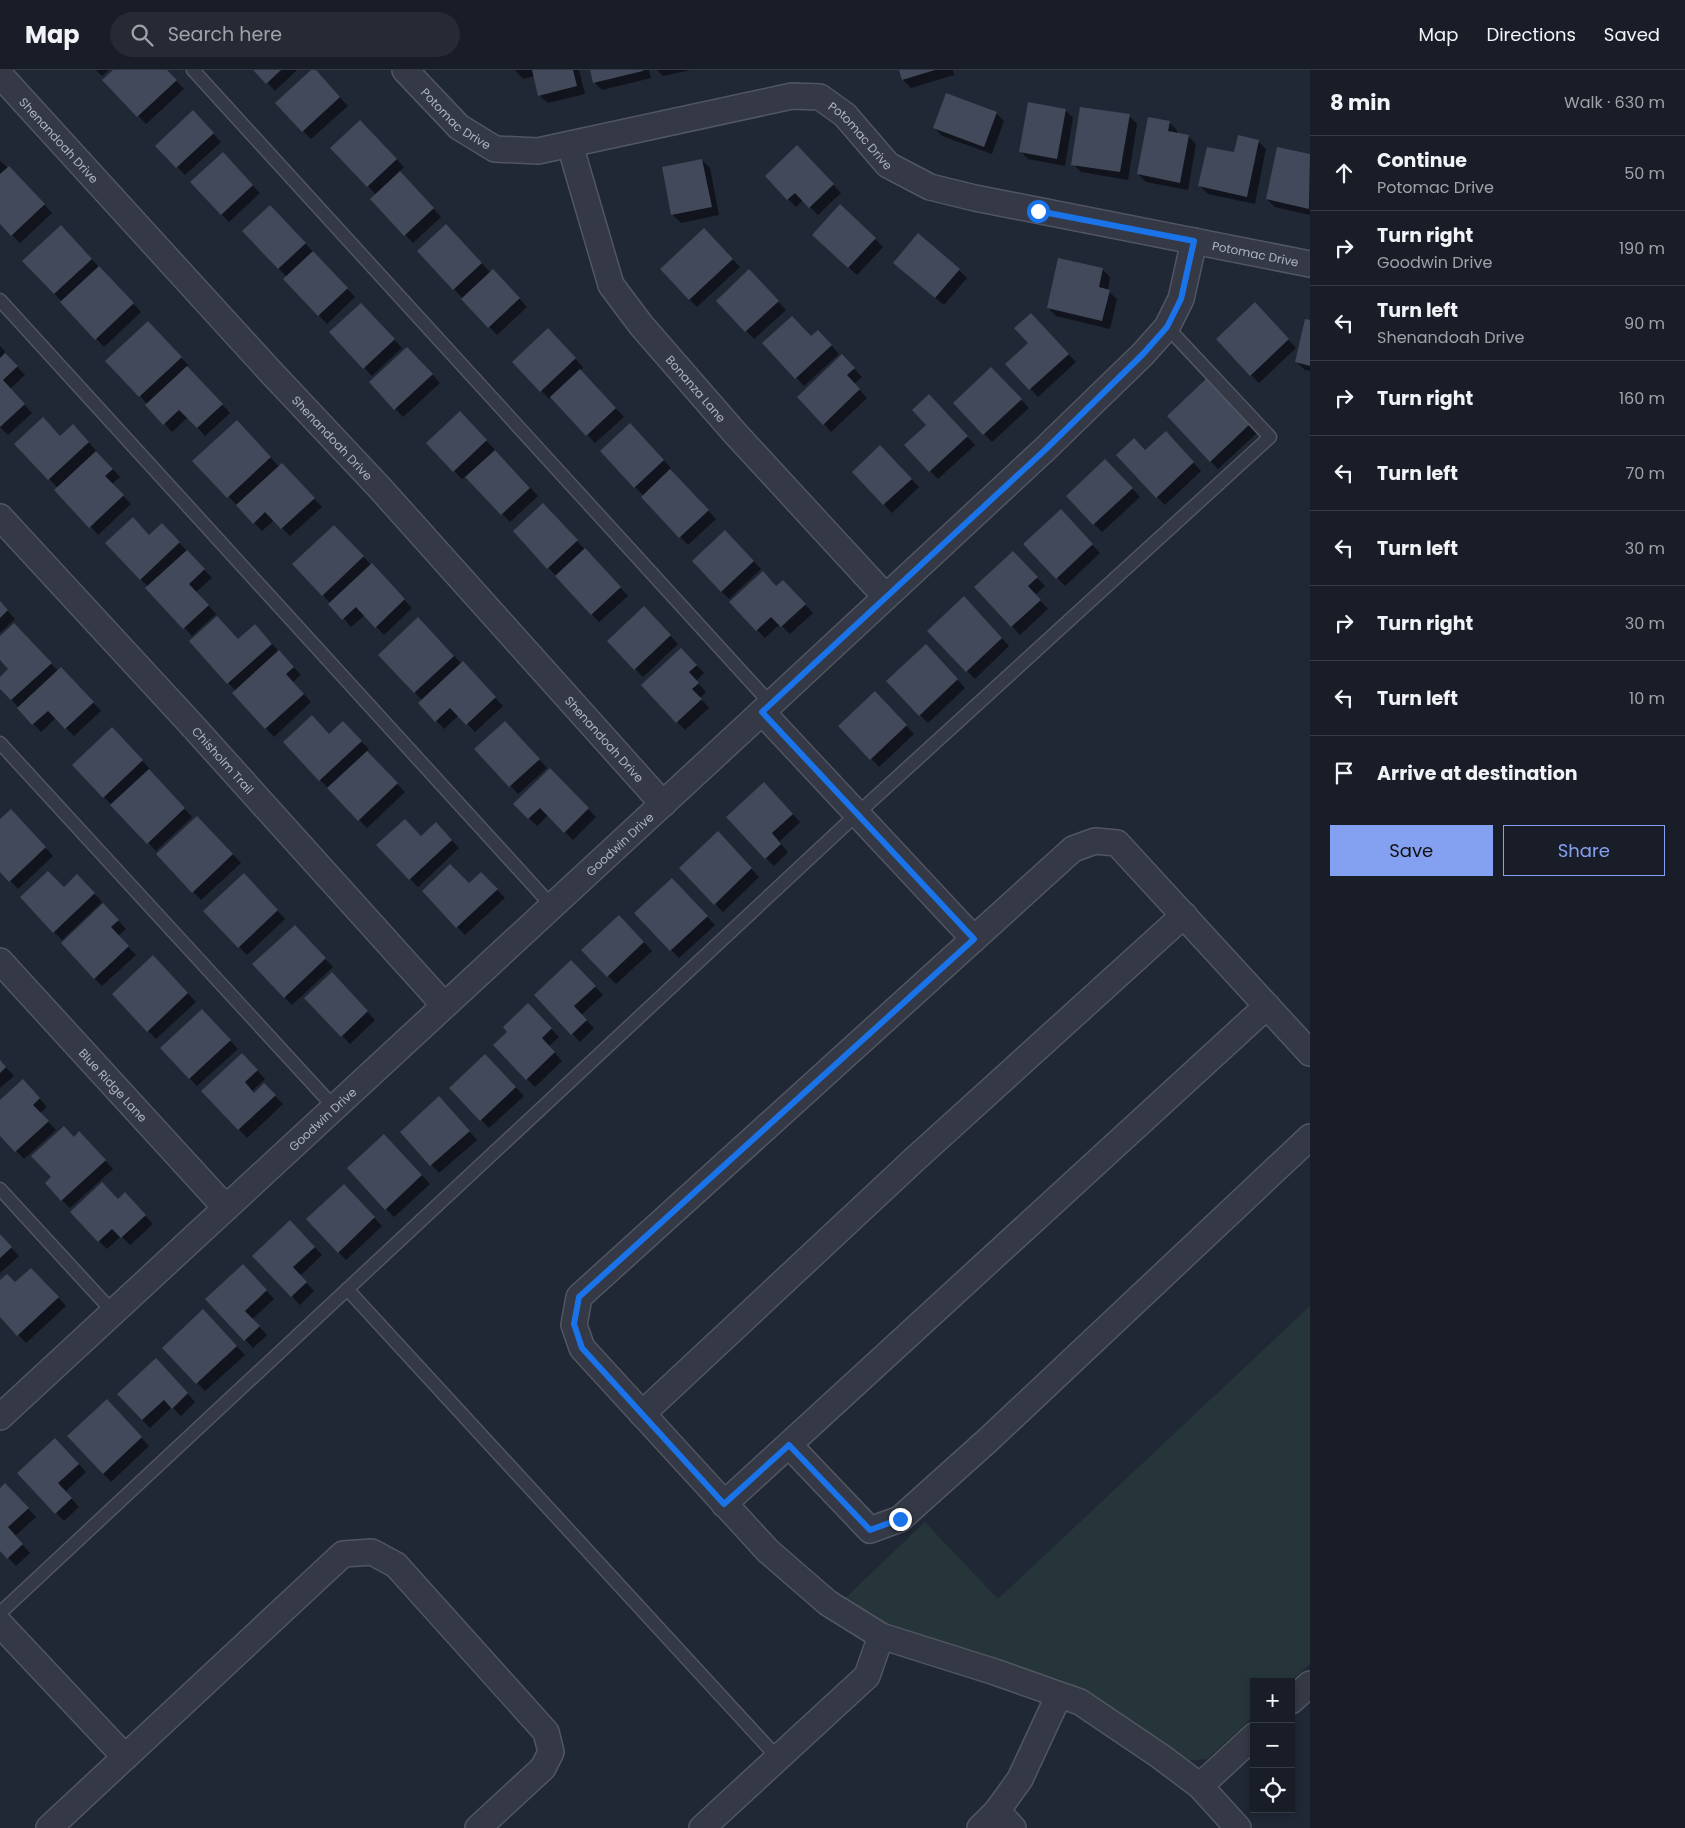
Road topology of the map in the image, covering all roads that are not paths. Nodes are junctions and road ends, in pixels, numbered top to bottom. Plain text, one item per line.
1 (193, 70) edge
2 (405, 70) edge
3 (0, 74) edge
4 (570, 145) junction
5 (1194, 241) junction
6 (1310, 264) edge
7 (0, 300) edge
8 (1167, 327) junction
9 (0, 517) edge
10 (885, 596) junction
11 (767, 708) junction
12 (0, 743) edge
13 (663, 804) junction
14 (856, 814) junction
15 (552, 906) junction
16 (1184, 915) junction
17 (974, 939) junction
18 (0, 961) edge
19 (444, 1005) junction
20 (1267, 1006) junction
21 (1310, 1053) edge
22 (334, 1107) junction
23 (1310, 1137) edge
24 (0, 1189) edge
25 (226, 1208) junction
26 (347, 1289) junction
27 (112, 1312) junction
28 (642, 1414) junction
29 (1, 1416) edge
30 (789, 1445) junction
31 (724, 1504) junction
32 (0, 1613) edge
33 (0, 1624) edge
34 (881, 1636) junction
35 (1310, 1684) edge
36 (1059, 1695) junction
37 (1295, 1697) edge
38 (1250, 1740) edge
39 (125, 1757) junction
40 (778, 1758) junction
41 (1200, 1786) junction
42 (997, 1822) edge
43 (49, 1828) edge
44 (478, 1828) edge
45 (702, 1828) edge
46 (1238, 1828) edge

1 - 11 lane
2 - 4 street, Potomac Drive
3 - 13 street, Shenandoah Drive
4 - 5 street, Potomac Drive
4 - 10 street, Bonanza Lane
5 - 6 street, Potomac Drive
5 - 8 street, Goodwin Drive
7 - 15 lane
8 - 10 street, Goodwin Drive
8 - 14 lane
9 - 19 street, Chisholm Trail
10 - 11 street, Goodwin Drive
11 - 13 street, Goodwin Drive
11 - 14 street
12 - 22 lane
13 - 15 street, Goodwin Drive
14 - 17 street
14 - 26 lane
15 - 19 street, Goodwin Drive
16 - 17 street
16 - 20 street
16 - 28 street
17 - 28 street
18 - 25 street, Blue Ridge Lane
19 - 22 street, Goodwin Drive
20 - 21 street
20 - 30 street
22 - 25 street, Goodwin Drive
23 - 30 street
24 - 27 lane
25 - 27 street, Goodwin Drive
26 - 32 lane
26 - 40 lane
27 - 29 street, Goodwin Drive
28 - 31 street
30 - 31 street
31 - 34 street
33 - 39 street
34 - 36 street
34 - 40 street
35 - 37 street
36 - 41 street
36 - 42 street
38 - 41 street
39 - 43 street
39 - 44 street
40 - 45 street
41 - 46 street

